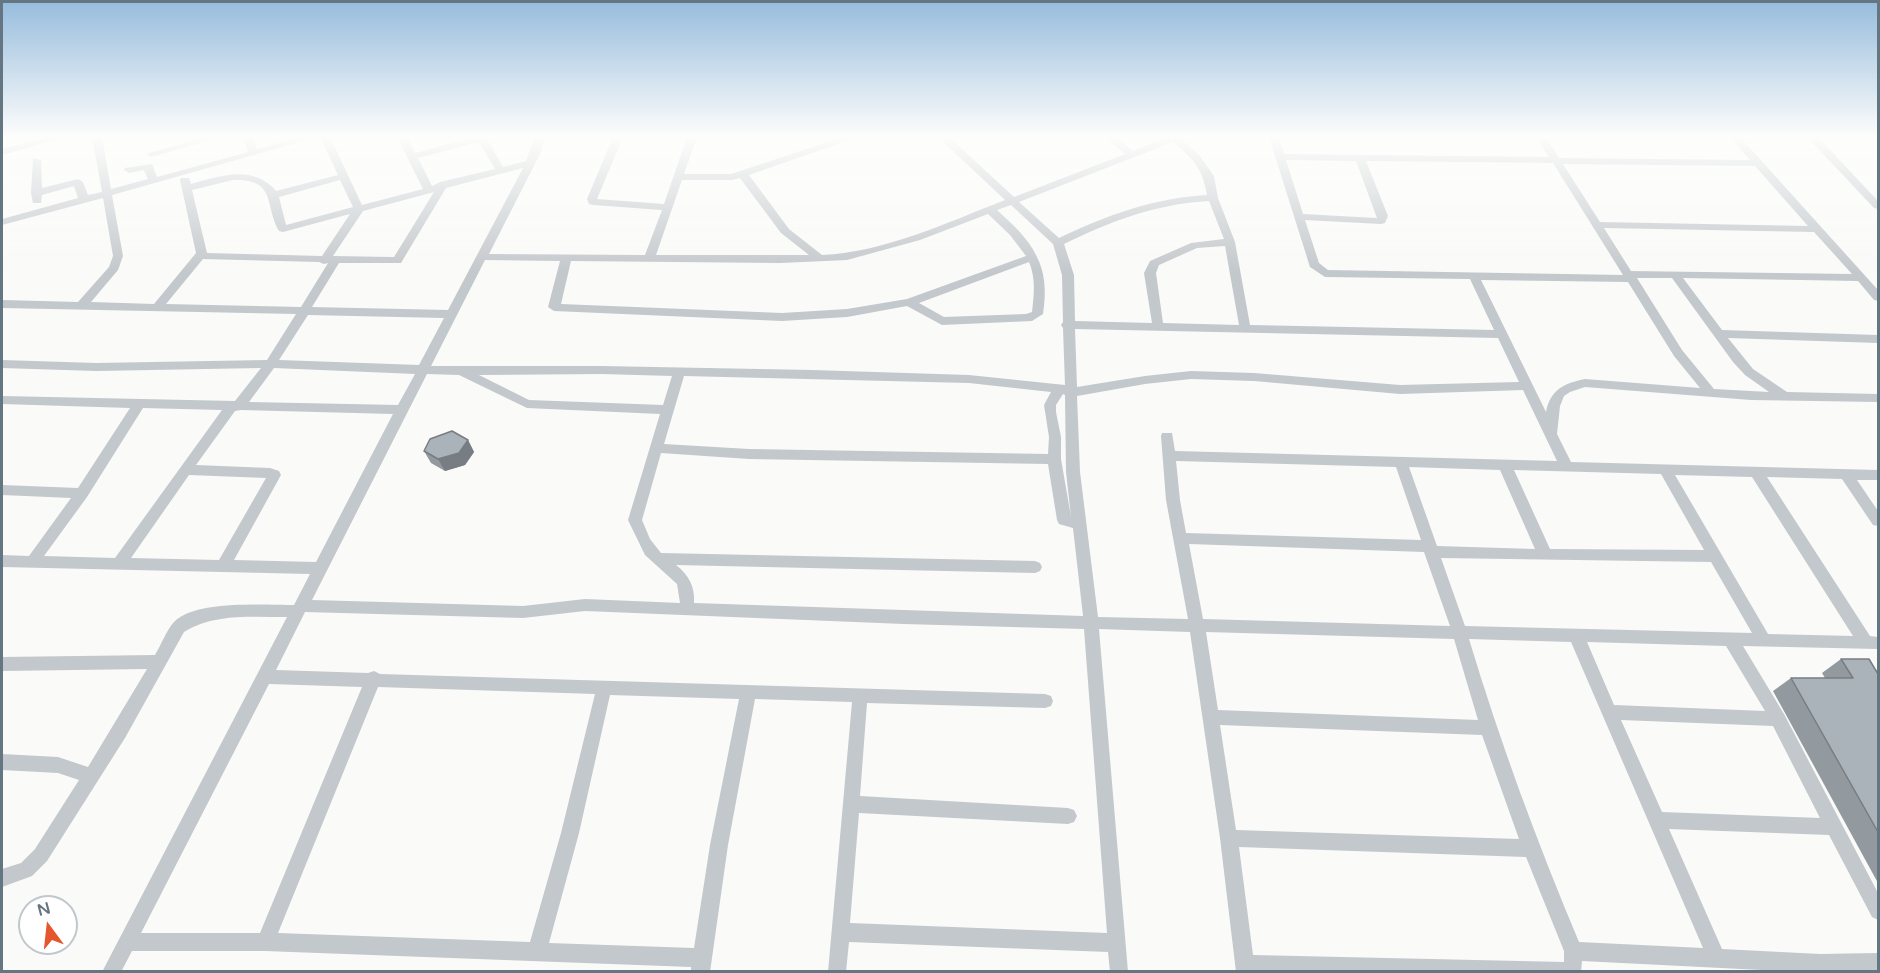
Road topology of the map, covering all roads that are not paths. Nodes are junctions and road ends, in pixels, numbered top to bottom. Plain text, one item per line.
1 (36, 182) edge
2 (76, 182) edge
3 (78, 182) edge
4 (104, 182) edge
5 (144, 182) edge
6 (186, 182) edge
7 (214, 182) edge
8 (261, 182) edge
9 (321, 182) edge
10 (348, 182) edge
11 (424, 182) edge
12 (450, 182) edge
13 (520, 182) edge
14 (599, 182) edge
15 (678, 182) edge
16 (749, 182) edge
17 (992, 182) edge
18 (1059, 182) edge
19 (1210, 182) edge
20 (1289, 182) edge
21 (1369, 182) edge
22 (1570, 182) edge
23 (1774, 182) edge
24 (1855, 182) edge
25 (444, 184) junction
26 (188, 188) junction
27 (428, 189) junction
28 (36, 193) junction
29 (106, 193) junction
30 (274, 195) junction
31 (1213, 198) junction
32 (84, 200) junction
33 (1012, 201) junction
34 (1878, 206) edge
35 (669, 207) junction
36 (359, 208) junction
37 (990, 210) junction
38 (38, 212) junction
39 (1300, 218) junction
40 (2, 222) edge
41 (1597, 225) junction
42 (1815, 229) junction
43 (1230, 242) junction
44 (1058, 243) junction
45 (200, 256) junction
46 (482, 257) junction
47 (567, 257) junction
48 (650, 258) junction
49 (1031, 258) junction
50 (820, 259) junction
51 (329, 261) junction
52 (1675, 274) junction
53 (1474, 276) junction
54 (1631, 277) junction
55 (1861, 278) junction
56 (1878, 297) edge
57 (909, 302) junction
58 (2, 305) edge
59 (81, 306) junction
60 (158, 306) junction
61 (304, 310) junction
62 (452, 314) junction
63 (1067, 325) junction
64 (1158, 326) junction
65 (1245, 328) junction
66 (1501, 334) junction
67 (1719, 334) junction
68 (1878, 339) edge
69 (2, 363) edge
70 (271, 364) junction
71 (423, 369) junction
72 (461, 371) junction
73 (679, 372) junction
74 (1526, 386) junction
75 (1066, 391) junction
76 (1711, 393) junction
77 (1783, 396) junction
78 (1878, 398) edge
79 (2, 400) edge
80 (139, 404) junction
81 (235, 406) junction
82 (403, 410) junction
83 (668, 410) junction
84 (1551, 434) junction
85 (1167, 436) dead end
86 (656, 448) junction
87 (1169, 456) junction
88 (1054, 459) junction
89 (1401, 463) junction
90 (1505, 466) junction
91 (1567, 468) junction
92 (184, 470) junction
93 (1665, 470) junction
94 (1757, 473) junction
95 (1846, 474) junction
96 (1878, 475) edge
97 (2, 490) edge
98 (82, 493) junction
99 (1878, 521) edge
100 (1079, 524) junction
101 (1179, 538) junction
102 (1430, 549) junction
103 (1545, 555) junction
104 (1716, 556) junction
105 (659, 559) junction
106 (2, 561) edge
107 (33, 561) junction
108 (119, 563) junction
109 (223, 566) junction
110 (1035, 567) dead end
111 (321, 568) junction
112 (687, 608) junction
113 (300, 609) junction
114 (1091, 622) junction
115 (1197, 625) junction
116 (1460, 633) junction
117 (1576, 635) junction
118 (1731, 640) junction
119 (1764, 640) junction
120 (1872, 642) edge
121 (158, 662) junction
122 (2, 664) edge
123 (265, 677) junction
124 (374, 678) junction
125 (604, 688) junction
126 (747, 692) junction
127 (860, 697) junction
128 (1045, 701) dead end
129 (1611, 712) junction
130 (1211, 717) junction
131 (1778, 719) junction
132 (1488, 728) junction
133 (2, 762) edge
134 (91, 776) junction
135 (851, 804) junction
136 (1068, 816) dead end
137 (1656, 820) junction
138 (1834, 827) junction
139 (1229, 838) junction
140 (1531, 848) junction
141 (2, 878) edge
142 (1878, 911) edge
143 (838, 932) junction
144 (126, 942) junction
145 (264, 942) junction
146 (1117, 943) junction
147 (537, 951) junction
148 (1573, 951) junction
149 (1717, 959) junction
150 (1878, 962) edge
151 (701, 965) edge
152 (1822, 967) edge
153 (1245, 968) edge
154 (111, 972) edge
155 (837, 972) edge
156 (1119, 972) edge
157 (1564, 972) edge

1 - 28 street
2 - 28 street
3 - 32 street
4 - 29 street
5 - 29 street
6 - 26 street
7 - 26 street
8 - 30 street
9 - 30 street
10 - 36 street
11 - 27 street
12 - 25 street
13 - 46 street
14 - 35 street
15 - 35 street
16 - 50 street
17 - 33 street
18 - 33 street
19 - 31 street
20 - 39 street
21 - 39 street
22 - 41 street
23 - 42 street
24 - 34 street
25 - 27 street
25 - 51 street
26 - 45 street
27 - 36 street
28 - 38 street
29 - 32 street
29 - 59 street
30 - 36 street
31 - 43 street
31 - 44 street
32 - 38 street
33 - 37 street
33 - 44 street
35 - 48 street
36 - 51 street
37 - 49 street
37 - 50 street
38 - 40 street
39 - 53 street
41 - 42 street
41 - 54 street
42 - 55 street
43 - 64 street
43 - 65 street
44 - 63 street
45 - 51 street
45 - 60 street
46 - 47 street
46 - 62 street
47 - 48 street
47 - 57 street
48 - 50 street
49 - 57 street
49 - 57 street
51 - 61 street
52 - 54 street
52 - 55 street
52 - 67 street
53 - 54 street
53 - 66 street
54 - 76 street
55 - 56 street
58 - 59 street
59 - 60 street
60 - 61 street
61 - 62 street
61 - 70 street
62 - 71 street
63 - 64 street
63 - 75 street
64 - 65 street
65 - 66 street
66 - 74 street
67 - 68 street
67 - 77 street
69 - 70 street
70 - 71 street
70 - 81 street
71 - 72 street
71 - 82 street
72 - 73 street
72 - 83 street
73 - 75 street
73 - 83 street
74 - 75 street
74 - 84 street
75 - 88 street
75 - 100 street
76 - 77 street
76 - 84 street
77 - 78 street
79 - 80 street
80 - 81 street
80 - 98 street
81 - 82 street
81 - 92 street
82 - 111 street
83 - 86 street
84 - 91 street
85 - 87 street
86 - 88 street
86 - 105 street
87 - 89 street
87 - 101 street
88 - 100 street
89 - 90 street
89 - 102 street
90 - 91 street
90 - 103 street
91 - 93 street
92 - 108 street
92 - 109 street
93 - 94 street
93 - 104 street
94 - 95 street
94 - 120 street
95 - 96 street
95 - 99 street
97 - 98 street
98 - 107 street
100 - 114 street
101 - 102 street
101 - 115 street
102 - 103 street
102 - 116 street
103 - 104 street
104 - 119 street
105 - 110 street
105 - 112 street
106 - 107 street
107 - 108 street
108 - 109 street
109 - 111 street
111 - 113 street
112 - 113 street
112 - 114 street
113 - 121 street
113 - 123 street
114 - 115 street
114 - 146 street
115 - 116 street
115 - 130 street
116 - 117 street
116 - 132 street
117 - 118 street
117 - 129 street
118 - 119 street
118 - 131 street
119 - 120 street
121 - 122 street
121 - 134 street
123 - 124 street
123 - 144 street
124 - 125 street
124 - 145 street
125 - 126 street
125 - 147 street
126 - 127 street
126 - 151 street
127 - 128 street
127 - 135 street
129 - 131 street
129 - 137 street
130 - 132 street
130 - 139 street
131 - 138 street
132 - 140 street
133 - 134 street
134 - 141 street
135 - 136 street
135 - 143 street
137 - 138 street
137 - 149 street
138 - 142 street
139 - 140 street
139 - 153 street
140 - 148 street
143 - 146 street
143 - 155 street
144 - 145 street
144 - 154 street
145 - 147 street
146 - 156 street
147 - 151 street
148 - 149 street
148 - 157 street
149 - 152 street
150 - 152 street
153 - 157 street

